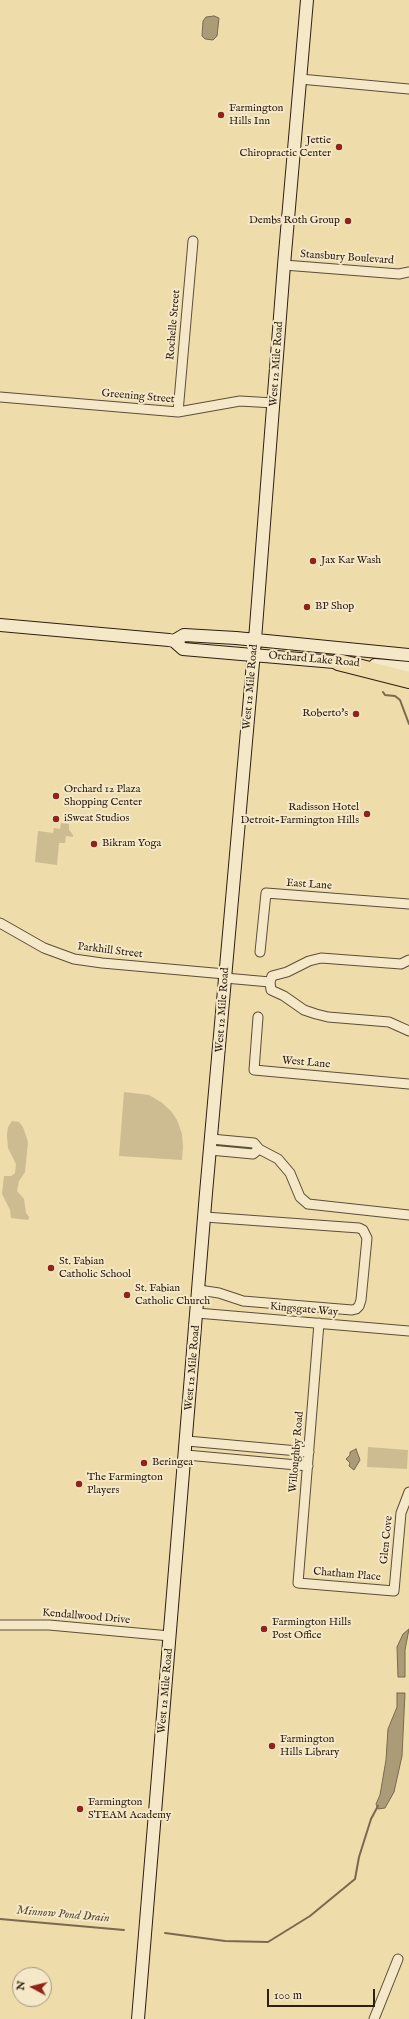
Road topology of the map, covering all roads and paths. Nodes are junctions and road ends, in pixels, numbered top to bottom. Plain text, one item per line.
1 (307, 0) edge
2 (300, 79) junction
3 (409, 89) edge
4 (193, 241) dead end
5 (284, 265) junction
6 (409, 272) edge
7 (0, 397) edge
8 (274, 403) junction
9 (178, 412) junction
10 (0, 625) edge
11 (255, 640) junction
12 (174, 641) junction
13 (254, 654) junction
14 (409, 655) edge
15 (338, 662) junction
16 (409, 668) edge
17 (409, 680) edge
18 (409, 904) edge
19 (0, 923) edge
20 (260, 952) dead end
21 (409, 960) edge
22 (225, 976) junction
23 (270, 982) junction
24 (258, 1017) dead end
25 (409, 1031) edge
26 (409, 1084) edge
27 (211, 1145) junction
28 (409, 1215) edge
29 (205, 1217) junction
30 (199, 1290) junction
31 (198, 1313) junction
32 (319, 1323) junction
33 (409, 1331) edge
34 (187, 1441) junction
35 (309, 1452) junction
36 (186, 1455) junction
37 (308, 1466) junction
38 (409, 1492) edge
39 (298, 1583) joint
40 (394, 1591) joint
41 (0, 1625) edge
42 (170, 1636) junction
43 (398, 1959) dead end
44 (138, 2019) edge
45 (374, 2019) edge

1 - 2 main road, West 12 Mile Road
2 - 3 street
2 - 5 main road, West 12 Mile Road
4 - 9 street, Rochelle Street
5 - 6 street, Stansbury Boulevard
5 - 8 main road, West 12 Mile Road
7 - 9 street, Greening Street
8 - 9 street, Greening Street
8 - 11 main road, West 12 Mile Road
10 - 12 main road, Orchard Lake Road
11 - 12 main road, Orchard Lake Road
11 - 13 main road, West 12 Mile Road
11 - 14 main road, Orchard Lake Road
12 - 13 main road, Orchard Lake Road
13 - 15 main road, Orchard Lake Road
13 - 22 main road, West 12 Mile Road
15 - 16 main road, Orchard Lake Road
15 - 17 highway
18 - 20 street, East Lane
19 - 22 street, Parkhill Street
21 - 23 street
22 - 23 street, Parkhill Street
22 - 27 main road, West 12 Mile Road
23 - 25 street
24 - 26 street, West Lane
27 - 28 street
27 - 29 main road, West 12 Mile Road
29 - 30 main road, West 12 Mile Road
29 - 30 street
30 - 31 main road, West 12 Mile Road
31 - 32 street, Kingsgate Way
31 - 34 main road, West 12 Mile Road
32 - 33 street, Kingsgate Way
32 - 35 street, Willoughby Road
34 - 35 street
34 - 36 main road, West 12 Mile Road
35 - 37 street, Willoughby Road
36 - 37 street
36 - 42 main road, West 12 Mile Road
37 - 39 street, Willoughby Road
38 - 40 street, Glen Cove
39 - 40 street, Chatham Place
41 - 42 street, Kendallwood Drive
42 - 44 main road, West 12 Mile Road
43 - 45 street

